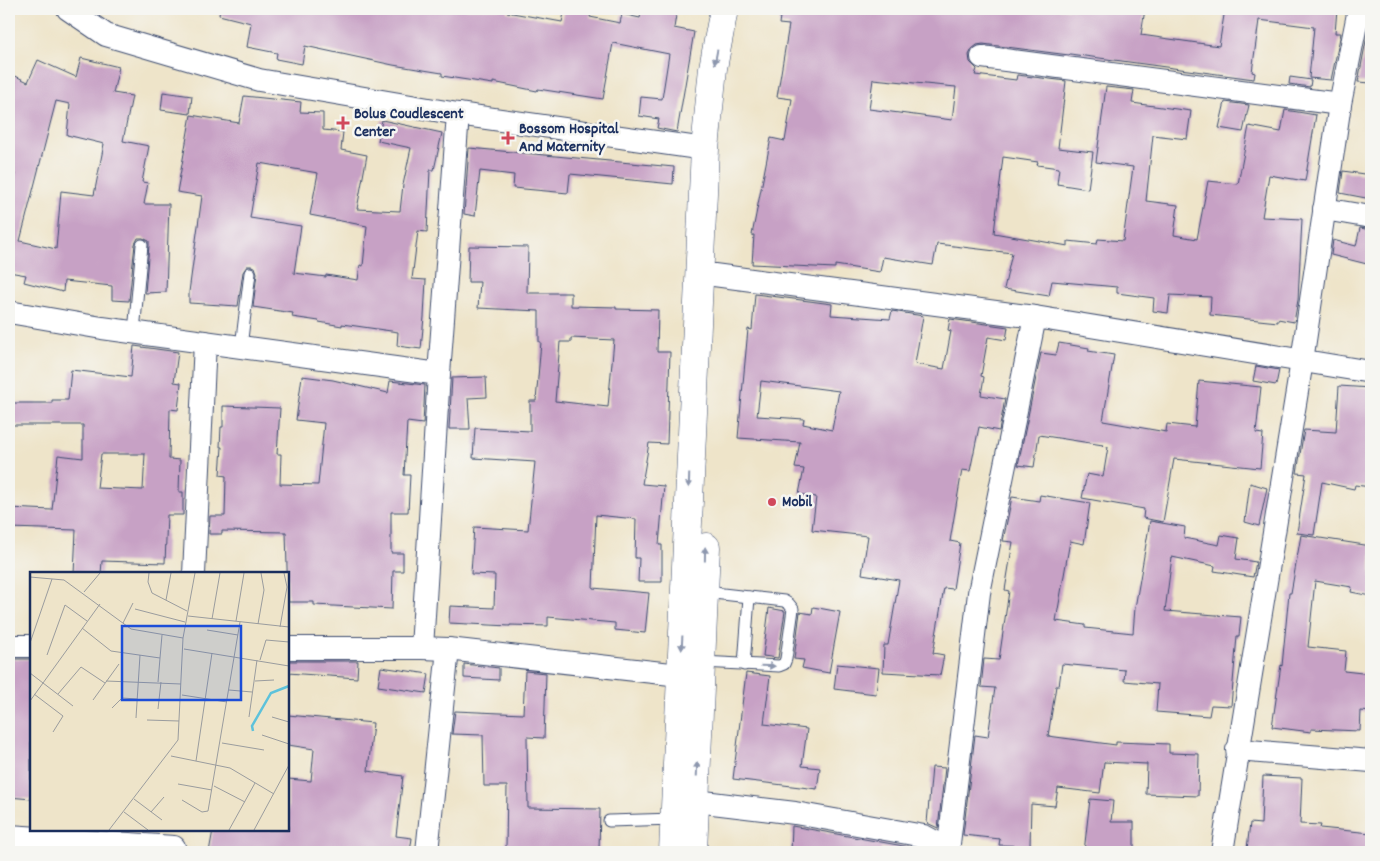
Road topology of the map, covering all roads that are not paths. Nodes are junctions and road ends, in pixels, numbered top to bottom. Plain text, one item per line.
1 (68, 9) edge
2 (724, 9) edge
3 (742, 9) edge
4 (1359, 9) edge
5 (982, 57) dead end
6 (1340, 104) junction
7 (458, 114) junction
8 (705, 149) junction
9 (1324, 209) junction
10 (1371, 217) edge
11 (142, 244) dead end
12 (250, 273) dead end
13 (714, 275) junction
14 (9, 312) edge
15 (1035, 316) junction
16 (134, 332) junction
17 (206, 342) junction
18 (240, 347) junction
19 (1302, 361) junction
20 (1371, 372) edge
21 (439, 374) junction
22 (194, 572) edge
23 (705, 592) junction
24 (749, 597) junction
25 (9, 646) edge
26 (30, 646) edge
27 (289, 648) edge
28 (422, 648) junction
29 (448, 649) junction
30 (744, 665) junction
31 (691, 668) junction
32 (1237, 750) junction
33 (1371, 761) edge
34 (696, 801) junction
35 (674, 820) junction
36 (609, 821) dead end
37 (9, 836) edge
38 (174, 843) edge
39 (427, 852) edge
40 (673, 852) edge
41 (693, 852) edge
42 (943, 852) edge
43 (948, 852) edge
44 (1222, 852) edge

1 - 7 street
2 -> 8 street
3 - 13 street
4 - 6 street
5 - 6 street
6 - 9 street
7 - 8 street
7 - 21 street
8 -> 31 street
9 - 10 street
9 - 19 street
11 - 16 lane
12 - 18 lane
13 - 15 street
23 -> 13 street
14 - 16 street
15 - 19 street
15 - 43 street
16 - 17 street
17 - 18 street
17 - 22 street
18 - 21 street
19 - 20 street
19 - 32 street
21 - 28 street
23 - 24 lane
23 - 31 street
24 - 30 lane
30 -> 24 lane
25 - 26 street
27 - 28 street
28 - 29 street
29 - 31 street
29 - 39 street
30 - 31 lane
34 -> 31 street
31 - 35 street
32 - 33 street
32 - 44 street
34 - 41 street
34 - 42 street
35 - 36 lane
35 - 40 street
37 - 38 street

